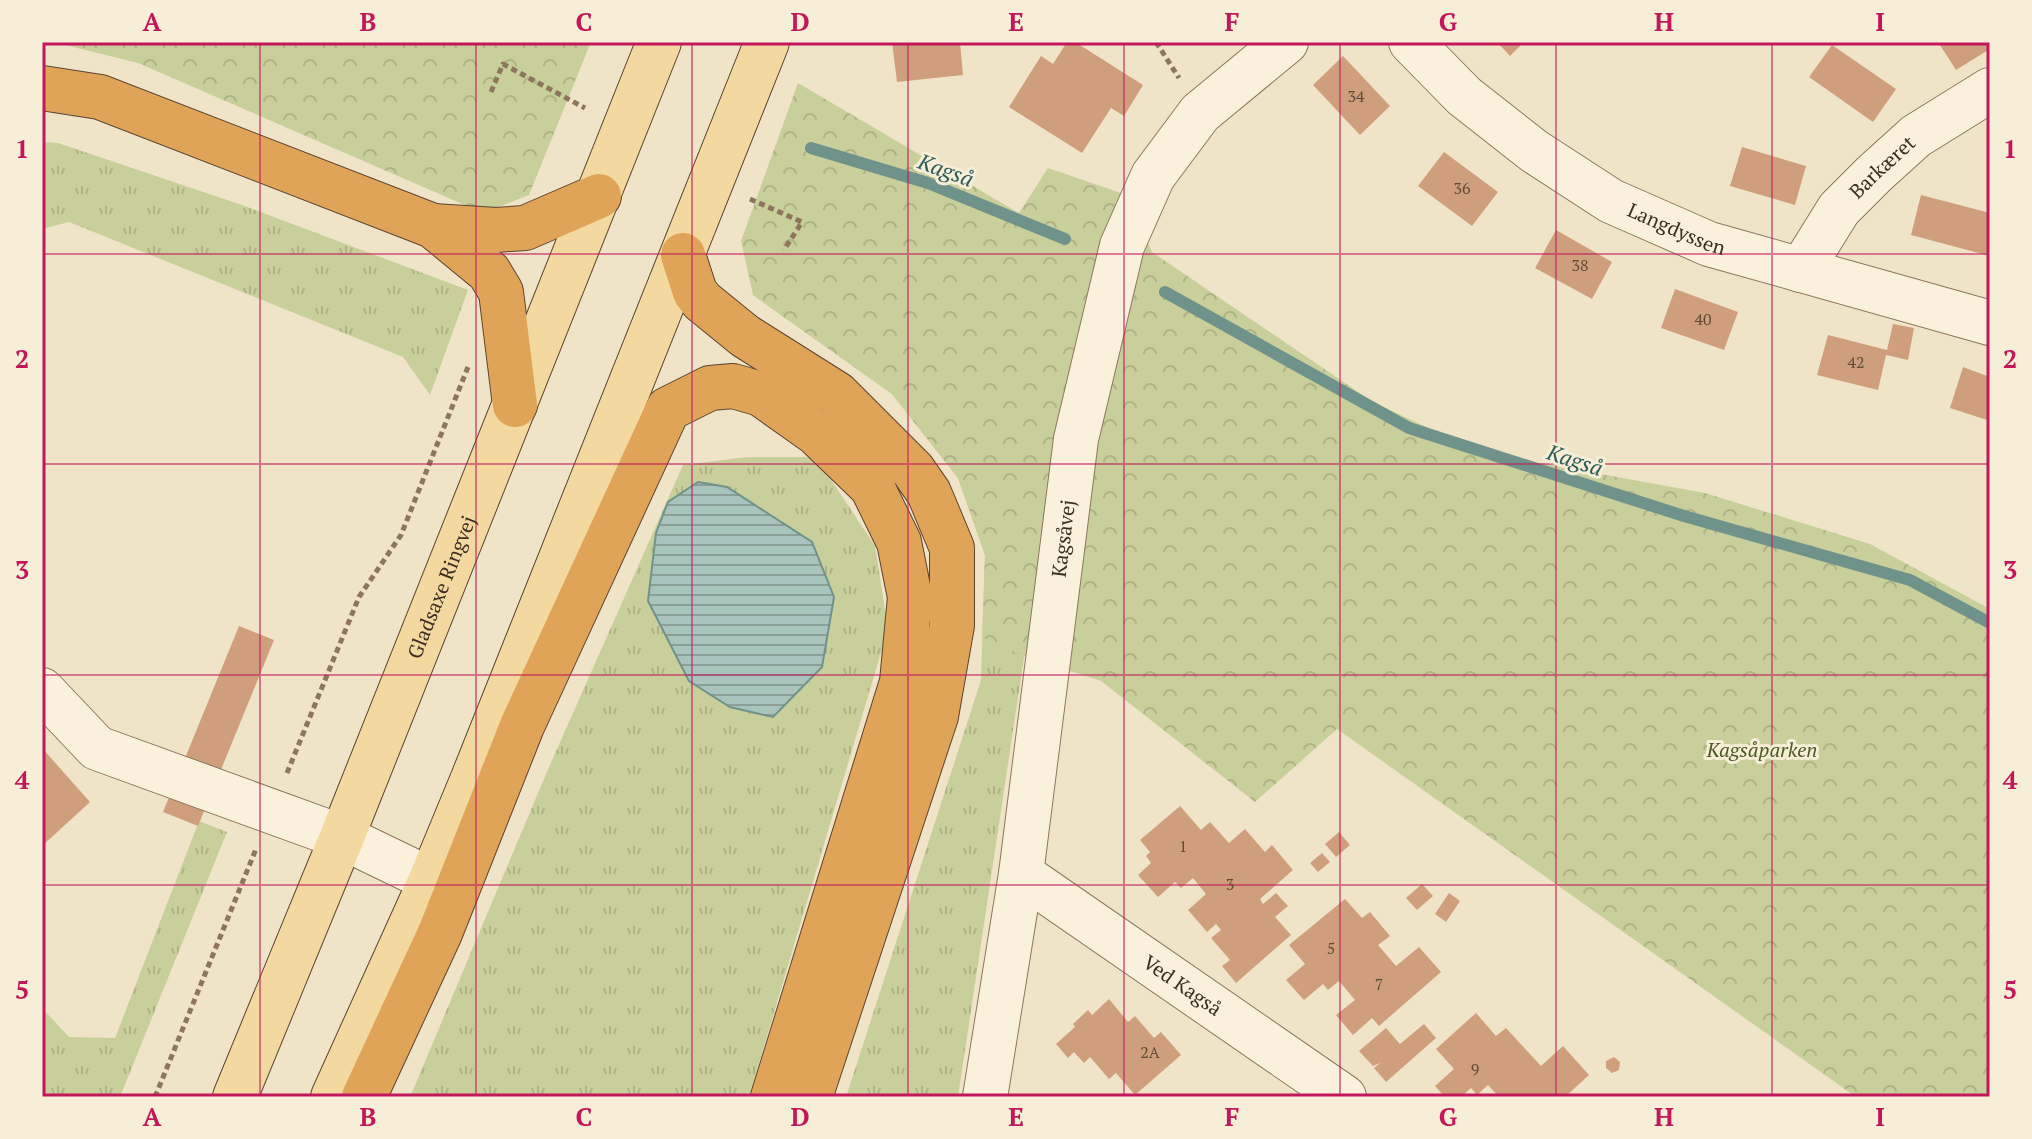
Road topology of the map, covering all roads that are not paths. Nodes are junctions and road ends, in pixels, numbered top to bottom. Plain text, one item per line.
1 (767, 42) edge
2 (1286, 42) edge
3 (1411, 42) edge
4 (653, 59) edge
5 (42, 88) edge
6 (1990, 90) edge
7 (599, 196) junction
8 (433, 226) junction
9 (683, 255) junction
10 (1801, 270) junction
11 (1990, 323) edge
12 (515, 405) junction
13 (42, 690) edge
14 (342, 837) junction
15 (1021, 874) junction
16 (431, 880) junction
17 (235, 1097) edge
18 (333, 1097) edge
19 (364, 1097) edge
20 (773, 1097) edge
21 (810, 1097) edge
22 (985, 1097) edge
23 (1344, 1097) edge

1 - 9 main road
2 - 15 street, Kagsåvej
3 - 10 street, Langdyssen
4 - 7 main road, Gladsaxe Ringvej
5 - 8 highway
6 - 10 street, Barkæret
7 - 8 highway
7 - 12 main road, Gladsaxe Ringvej
8 - 12 highway
9 - 16 main road
9 - 21 highway
10 - 11 street, Langdyssen
12 - 14 main road, Gladsaxe Ringvej
13 - 14 street
14 - 16 street
14 - 17 main road, Gladsaxe Ringvej
15 - 22 street, Kagsåvej
15 - 23 street, Ved Kagså
16 - 18 main road
19 - 20 highway

